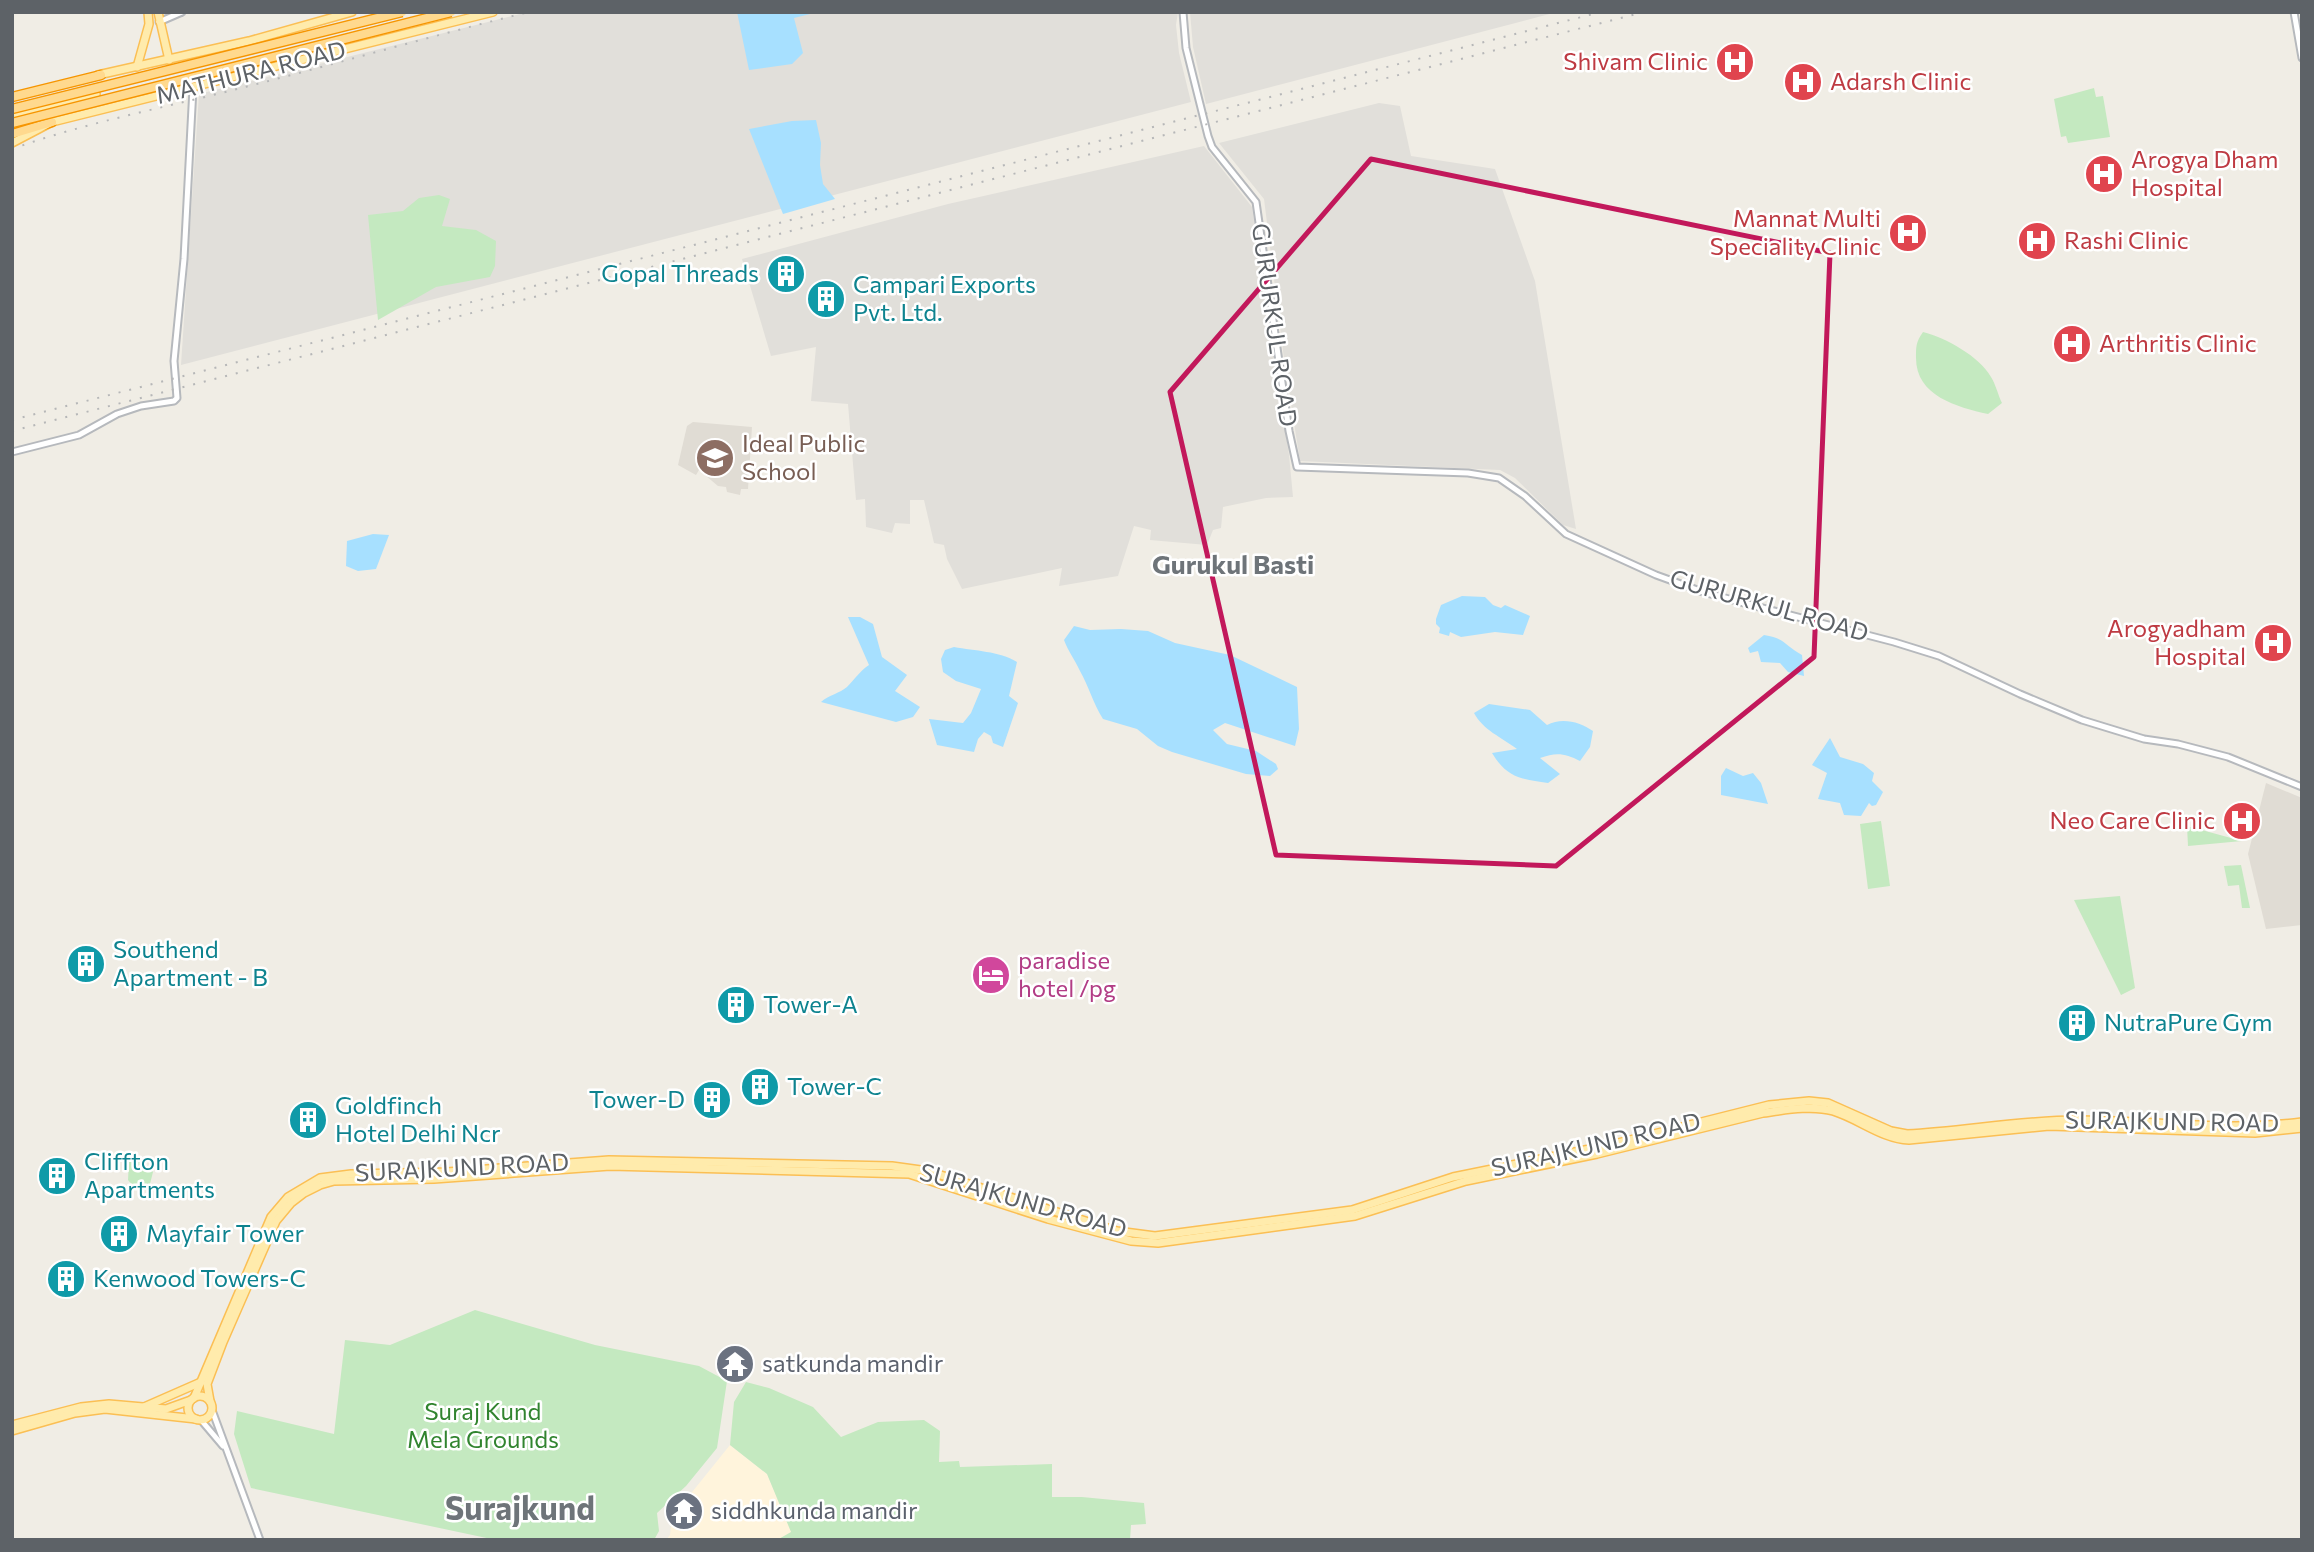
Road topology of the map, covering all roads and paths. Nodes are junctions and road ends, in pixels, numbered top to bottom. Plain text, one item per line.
1 (148, 12) edge
2 (158, 12) edge
3 (183, 12) edge
4 (352, 12) edge
5 (402, 12) edge
6 (452, 12) edge
7 (493, 12) edge
8 (1183, 12) edge
9 (2294, 12) edge
10 (159, 22) junction
11 (190, 55) junction
12 (2302, 58) edge
13 (169, 60) junction
14 (137, 68) junction
15 (98, 76) junction
16 (202, 86) junction
17 (193, 88) junction
18 (12, 91) edge
19 (96, 94) junction
20 (12, 97) edge
21 (12, 109) edge
22 (105, 109) junction
23 (12, 116) edge
24 (52, 122) junction
25 (12, 123) edge
26 (12, 134) edge
27 (12, 143) edge
28 (12, 452) edge
29 (2302, 787) edge
30 (2302, 1122) edge
31 (2302, 1128) edge
32 (661, 1164) junction
33 (201, 1382) junction
34 (192, 1399) junction
35 (210, 1401) junction
36 (144, 1407) junction
37 (212, 1410) junction
38 (199, 1420) junction
39 (12, 1425) edge
40 (12, 1431) edge
41 (227, 1451) junction
42 (260, 1540) edge

1 - 14 main road
2 - 10 main road
3 - 10 street
4 - 11 main road, MATHURA ROAD
5 - 21 highway, MATHURA ROAD, bridge
6 - 25 highway, MATHURA ROAD, bridge
7 - 16 main road, MATHURA ROAD
8 - 29 street, GURURKUL ROAD
9 - 12 street
10 - 13 main road
11 - 13 main road, MATHURA ROAD
11 - 16 main road
13 - 14 main road, MATHURA ROAD
14 - 15 main road, MATHURA ROAD
15 - 18 main road, MATHURA ROAD
15 - 19 main road
15 - 20 highway
16 - 17 main road, MATHURA ROAD
17 - 22 main road, MATHURA ROAD
17 - 28 street
19 - 22 main road
19 - 23 main road
22 - 24 main road, MATHURA ROAD
24 - 26 highway
24 - 27 main road, MATHURA ROAD
30 - 32 main road, SURAJKUND ROAD
31 - 32 main road, SURAJKUND ROAD
32 - 33 main road, SURAJKUND ROAD
32 - 35 main road, SURAJKUND ROAD
33 - 34 main road, SURAJKUND ROAD
33 - 36 main road
34 - 35 main road
34 - 36 main road
34 - 38 main road
35 - 37 main road
36 - 39 main road
37 - 38 main road
37 - 41 street
38 - 40 main road
38 - 41 street
41 - 42 street

